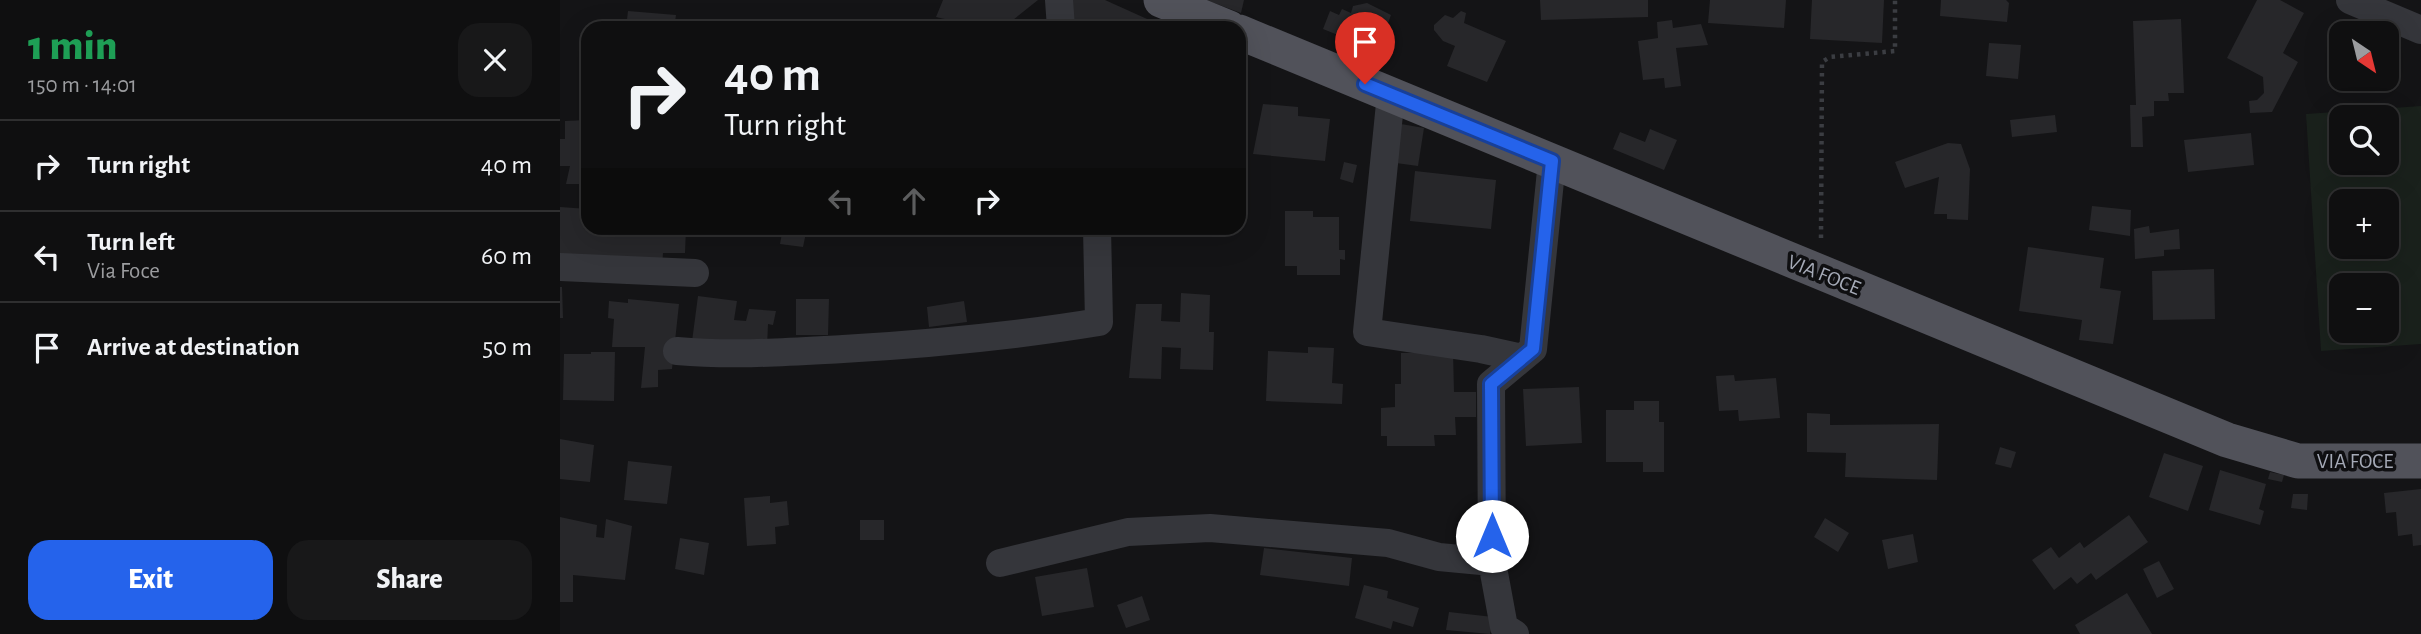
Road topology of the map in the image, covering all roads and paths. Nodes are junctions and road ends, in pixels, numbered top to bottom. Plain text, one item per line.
1 (1059, 0) edge
2 (1161, 0) edge
3 (1895, 0) edge
4 (2350, 0) edge
5 (1060, 21) edge
6 (1212, 21) edge
7 (2421, 30) edge
8 (1246, 35) edge
9 (1391, 94) junction
10 (1552, 161) junction
11 (1097, 235) edge
12 (560, 267) edge
13 (695, 273) dead end
14 (1821, 274) junction
15 (677, 351) dead end
16 (1522, 358) junction
17 (2421, 461) edge
18 (1492, 562) junction
19 (1000, 563) dead end
20 (1515, 634) edge

1 - 5 street
2 - 6 main road
3 - 14 path
4 - 7 street
8 - 9 main road, VIA FOCE
9 - 10 main road, VIA FOCE
9 - 16 street
10 - 14 main road, VIA FOCE
10 - 16 street
11 - 15 street
12 - 13 street
14 - 17 main road, VIA FOCE
16 - 18 street
18 - 19 street
18 - 20 street

